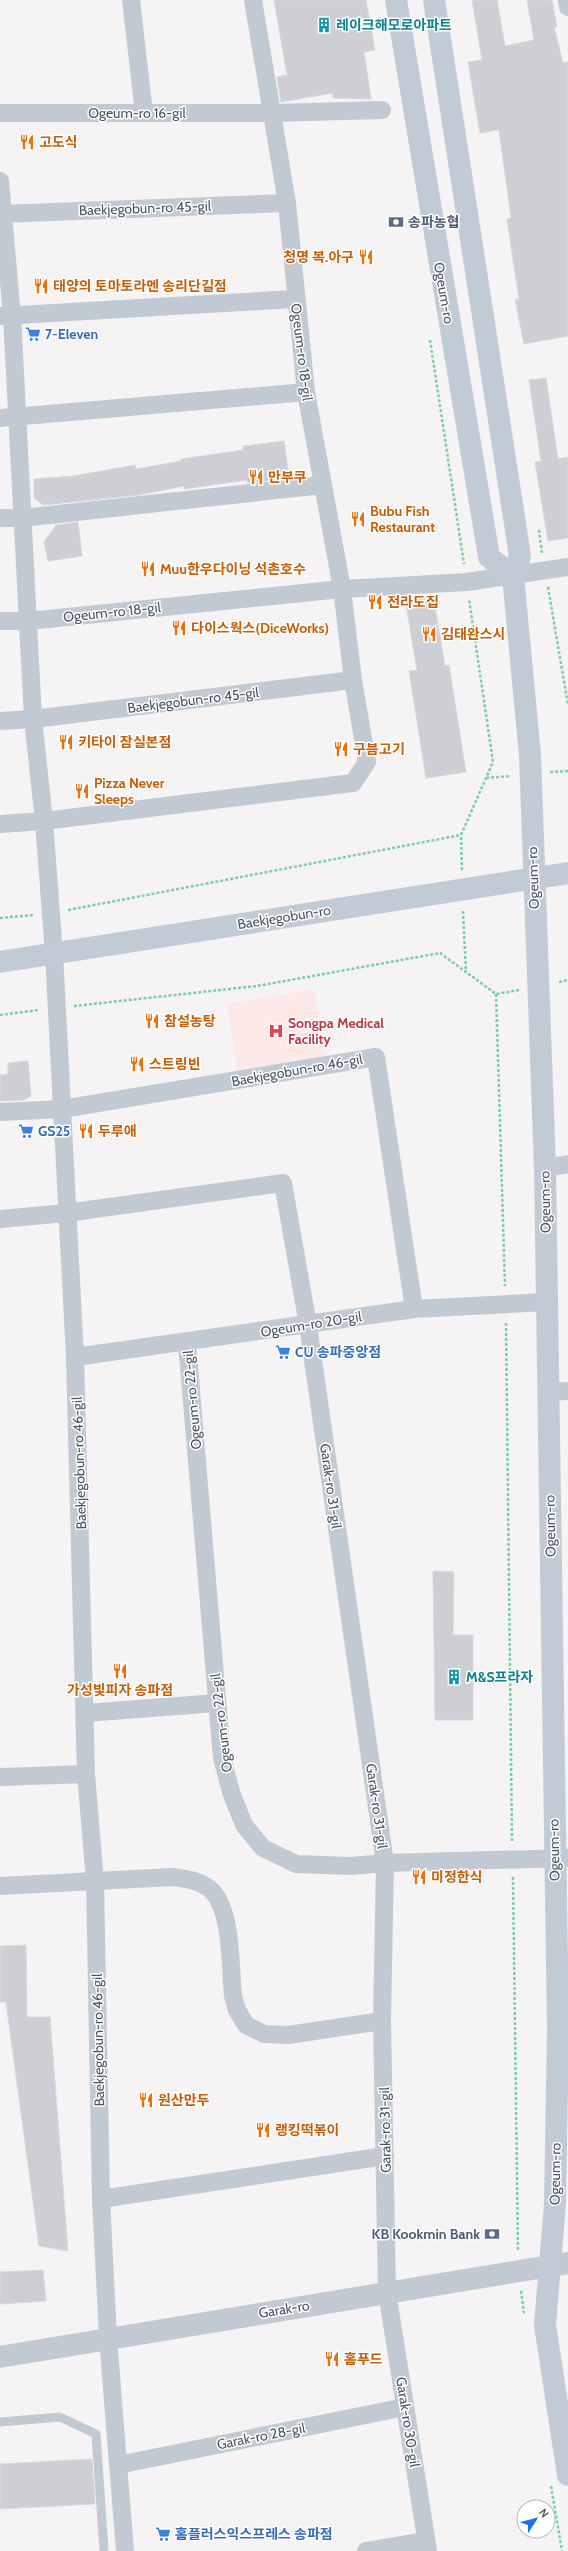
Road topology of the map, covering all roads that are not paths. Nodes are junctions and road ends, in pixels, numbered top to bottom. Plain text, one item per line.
1 (131, 0) edge
2 (253, 0) edge
3 (396, 0) edge
4 (434, 0) edge
5 (567, 0) edge
6 (568, 7) edge
7 (382, 110) dead end
8 (0, 113) edge
9 (144, 113) junction
10 (273, 113) junction
11 (0, 181) edge
12 (287, 203) junction
13 (1, 214) edge
14 (295, 299) junction
15 (6, 316) edge
16 (306, 392) junction
17 (8, 418) edge
18 (322, 485) junction
19 (0, 518) edge
20 (22, 518) junction
21 (568, 567) edge
22 (513, 576) junction
23 (342, 589) junction
24 (0, 621) edge
25 (28, 621) junction
26 (353, 680) junction
27 (33, 719) junction
28 (0, 721) edge
29 (44, 821) junction
30 (0, 824) edge
31 (568, 873) edge
32 (533, 879) junction
33 (54, 954) junction
34 (0, 962) edge
35 (62, 1109) junction
36 (0, 1112) edge
37 (568, 1164) edge
38 (545, 1168) junction
39 (66, 1213) junction
40 (0, 1219) edge
41 (547, 1302) junction
42 (414, 1309) junction
43 (308, 1325) junction
44 (187, 1343) junction
45 (76, 1357) junction
46 (558, 1391) edge
47 (217, 1703) junction
48 (86, 1713) junction
49 (86, 1774) junction
50 (0, 1777) edge
51 (561, 1858) edge
52 (385, 1863) junction
53 (95, 1881) junction
54 (0, 1886) edge
55 (382, 2021) junction
56 (385, 2156) junction
57 (101, 2200) junction
58 (559, 2264) edge
59 (388, 2292) junction
60 (108, 2338) junction
61 (0, 2357) edge
62 (405, 2407) junction
63 (0, 2422) edge
64 (118, 2465) junction
65 (559, 2478) edge
66 (427, 2546) edge
67 (104, 2551) edge
68 (124, 2551) edge
69 (366, 2551) edge

1 - 9 street
2 - 10 street
3 - 22 main road, Ogeum-ro
4 - 22 main road, Ogeum-ro
5 - 6 street
7 - 10 street, Ogeum-ro 16-gil
8 - 9 street, Ogeum-ro 16-gil
9 - 10 street, Ogeum-ro 16-gil
10 - 12 street, Ogeum-ro 18-gil
11 - 13 street
12 - 13 street, Baekjegobun-ro 45-gil
12 - 14 street, Ogeum-ro 18-gil
13 - 15 street
14 - 15 street
14 - 16 street, Ogeum-ro 18-gil
15 - 17 street
16 - 17 street
16 - 18 street, Ogeum-ro 18-gil
17 - 20 street
18 - 20 street
18 - 23 street, Ogeum-ro 18-gil
19 - 20 street
20 - 25 street
21 - 22 street, Ogeum-ro 18-gil
22 - 23 street, Ogeum-ro 18-gil
22 - 32 main road, Ogeum-ro
23 - 25 street, Ogeum-ro 18-gil
23 - 26 street, Ogeum-ro 18-gil
24 - 25 street, Ogeum-ro 18-gil
25 - 27 street
26 - 27 street, Baekjegobun-ro 45-gil
26 - 29 street, Ogeum-ro 18-gil
27 - 28 street, Baekjegobun-ro 45-gil
27 - 29 street
29 - 30 street
29 - 33 street
31 - 32 main road, Baekjegobun-ro
32 - 33 main road, Baekjegobun-ro
32 - 38 main road, Ogeum-ro
33 - 34 main road, Baekjegobun-ro
33 - 35 street, Baekjegobun-ro 46-gil
35 - 36 street, Baekjegobun-ro 46-gil
35 - 39 street, Baekjegobun-ro 46-gil
35 - 42 street, Baekjegobun-ro 46-gil
37 - 38 street
38 - 41 main road, Ogeum-ro
39 - 40 street
39 - 43 street
39 - 45 street, Baekjegobun-ro 46-gil
41 - 42 street, Ogeum-ro 20-gil
41 - 46 main road, Ogeum-ro
42 - 43 street, Ogeum-ro 20-gil
43 - 44 street, Ogeum-ro 20-gil
43 - 52 street, Garak-ro 31-gil
44 - 45 street, Ogeum-ro 20-gil
44 - 47 street, Ogeum-ro 22-gil
45 - 48 street, Baekjegobun-ro 46-gil
46 - 51 main road, Ogeum-ro
47 - 48 street
47 - 52 street, Ogeum-ro 22-gil
48 - 49 street, Baekjegobun-ro 46-gil
49 - 50 street
49 - 53 street, Baekjegobun-ro 46-gil
51 - 52 street, Ogeum-ro 22-gil
51 - 58 main road, Ogeum-ro
52 - 55 street, Garak-ro 31-gil
53 - 54 street
53 - 55 street
53 - 57 street, Baekjegobun-ro 46-gil
55 - 56 street, Garak-ro 31-gil
56 - 57 street
56 - 59 street, Garak-ro 31-gil
57 - 60 street, Baekjegobun-ro 46-gil
58 - 59 street, Garak-ro
58 - 65 main road, Ogeum-ro
59 - 60 street, Garak-ro
59 - 62 street, Garak-ro 30-gil
60 - 61 street, Garak-ro
60 - 64 street
62 - 64 street, Garak-ro 28-gil
62 - 66 street, Garak-ro 30-gil
63 - 67 lane
64 - 68 street
66 - 69 street

